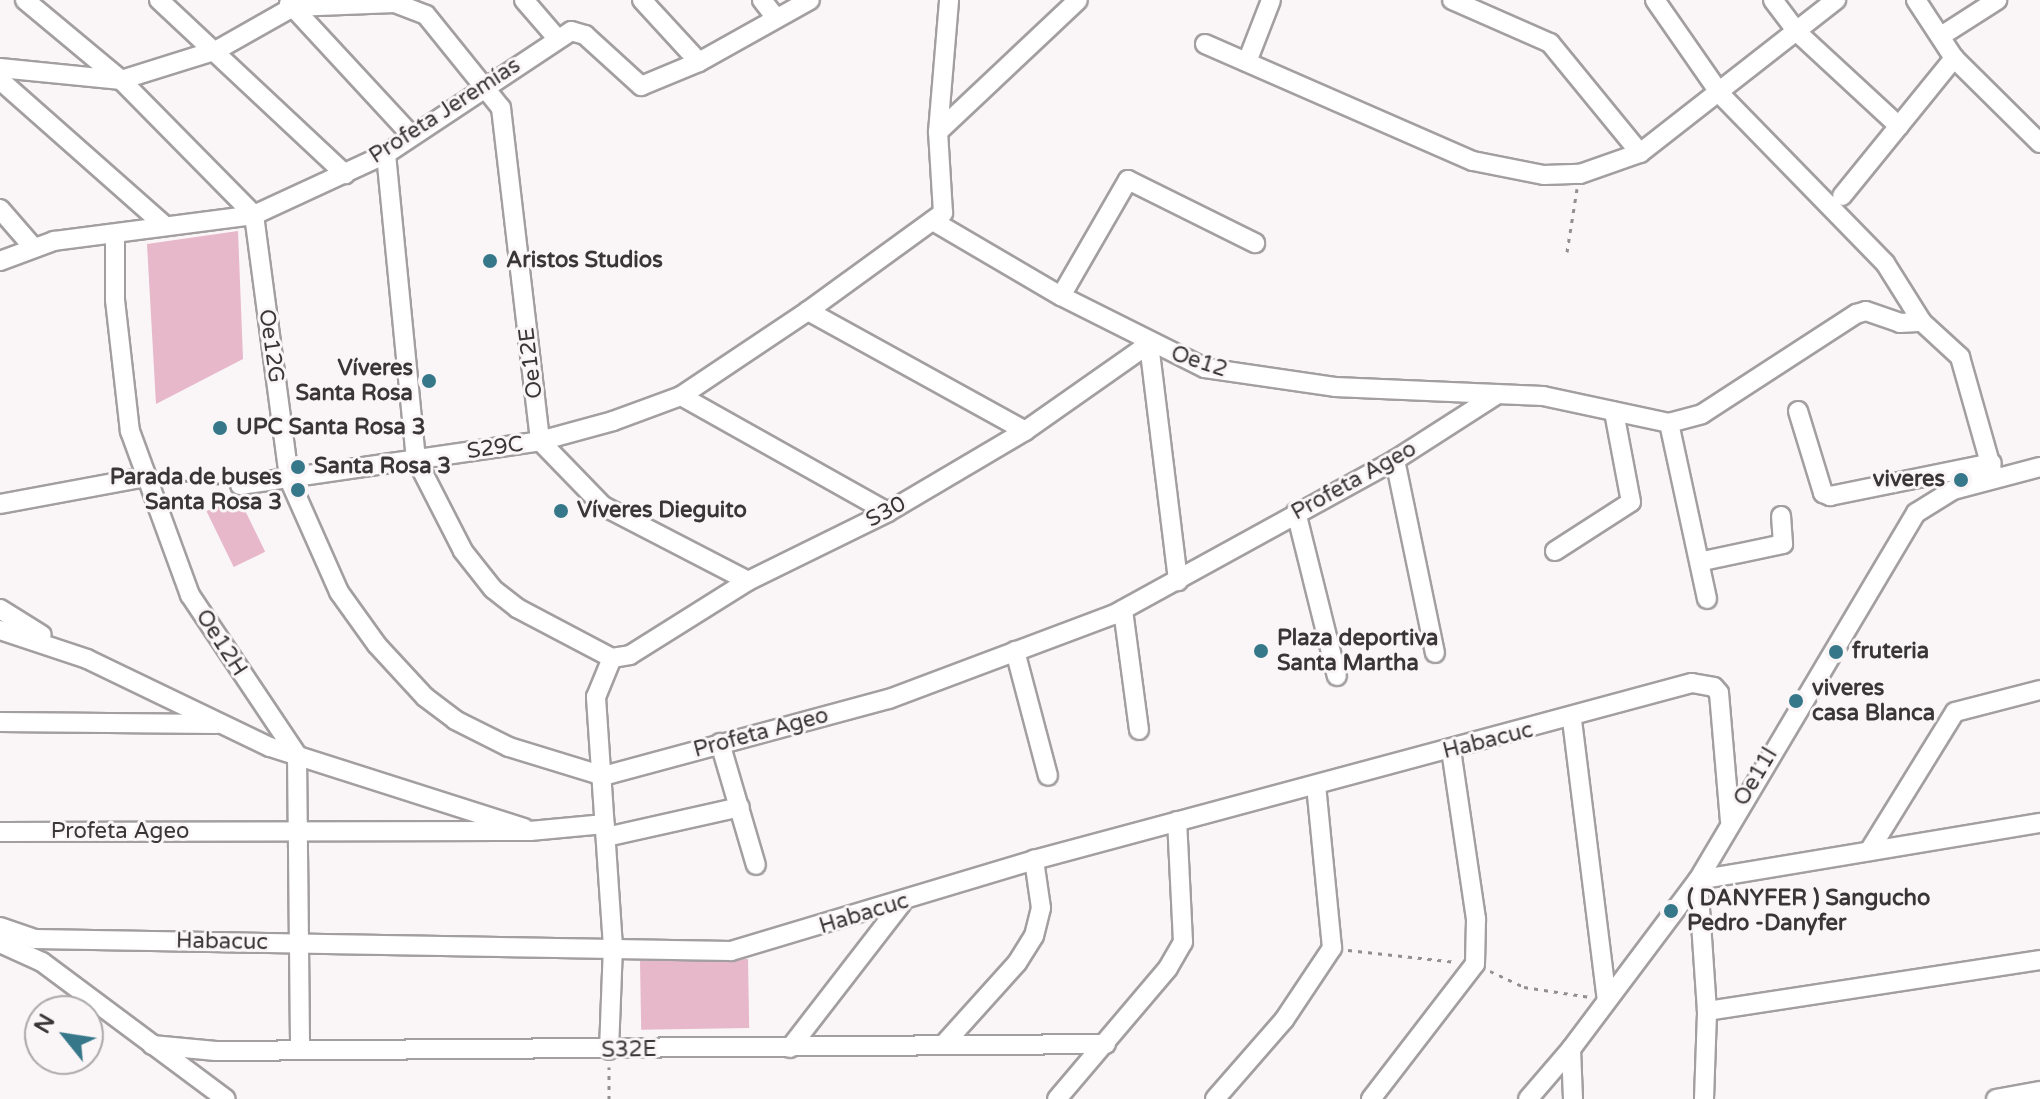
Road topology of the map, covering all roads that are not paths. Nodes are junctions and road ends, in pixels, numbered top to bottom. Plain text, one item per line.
1 (25, 0) edge
2 (159, 0) edge
3 (524, 0) edge
4 (642, 0) edge
5 (762, 0) edge
6 (810, 0) edge
7 (949, 0) edge
8 (1078, 0) edge
9 (1271, 0) edge
10 (1452, 0) edge
11 (1655, 0) edge
12 (1773, 0) edge
13 (1836, 0) edge
14 (1916, 0) edge
15 (1997, 0) edge
16 (290, 4) edge
17 (776, 18) junction
18 (1797, 32) junction
19 (1941, 36) junction
20 (556, 37) junction
21 (1205, 44) dead end
22 (217, 50) junction
23 (1954, 58) junction
24 (699, 62) junction
25 (1247, 62) junction
26 (0, 68) edge
27 (0, 80) edge
28 (121, 80) junction
29 (486, 84) junction
30 (1721, 95) junction
31 (1899, 126) junction
32 (938, 132) junction
33 (412, 136) junction
34 (2040, 143) edge
35 (1640, 153) junction
36 (386, 154) junction
37 (345, 174) junction
38 (1842, 196) dead end
39 (0, 209) edge
40 (254, 215) junction
41 (933, 221) junction
42 (164, 225) junction
43 (115, 235) junction
44 (1255, 243) dead end
45 (33, 247) junction
46 (0, 261) edge
47 (1061, 296) junction
48 (808, 311) junction
49 (1922, 322) junction
50 (1149, 344) junction
51 (1498, 394) junction
52 (681, 396) junction
53 (1798, 411) dead end
54 (1614, 412) junction
55 (1669, 423) junction
56 (1025, 431) junction
57 (540, 441) junction
58 (416, 459) junction
59 (1395, 460) junction
60 (2040, 467) edge
61 (1993, 470) junction
62 (146, 477) junction
63 (289, 479) junction
64 (240, 485) road end
65 (0, 504) edge
66 (888, 512) junction
67 (1296, 512) junction
68 (1781, 516) dead end
69 (1555, 551) dead end
70 (1703, 561) junction
71 (748, 581) junction
72 (1178, 581) junction
73 (1707, 599) dead end
74 (0, 609) edge
75 (1123, 610) junction
76 (0, 630) edge
77 (1015, 651) junction
78 (1435, 653) dead end
79 (612, 658) junction
80 (87, 659) junction
81 (1337, 676) dead end
82 (2040, 690) edge
83 (1572, 720) junction
84 (0, 722) edge
85 (222, 724) junction
86 (1139, 730) dead end
87 (720, 743) junction
88 (1451, 749) junction
89 (297, 755) junction
90 (603, 776) junction
91 (1048, 776) dead end
92 (1316, 786) junction
93 (740, 807) junction
94 (1177, 821) junction
95 (1730, 821) junction
96 (2040, 823) edge
97 (297, 830) junction
98 (530, 831) junction
99 (606, 831) junction
100 (0, 832) edge
101 (1869, 851) junction
102 (1034, 860) junction
103 (756, 865) dead end
104 (1698, 880) junction
105 (902, 903) junction
106 (0, 927) edge
107 (0, 943) edge
108 (299, 944) junction
109 (613, 947) junction
110 (2040, 960) edge
111 (1607, 1000) junction
112 (1707, 1011) junction
113 (944, 1044) junction
114 (1106, 1044) junction
115 (152, 1045) junction
116 (790, 1048) junction
117 (300, 1049) junction
118 (1571, 1049) junction
119 (609, 1050) junction
120 (2040, 1091) edge
121 (226, 1099) edge
122 (1057, 1099) edge
123 (1215, 1099) edge
124 (1371, 1099) edge
125 (1528, 1099) edge
126 (1573, 1099) edge
127 (1704, 1099) edge
128 (1996, 1099) edge

1 - 28 street
2 - 22 street
3 - 20 street
4 - 24 street
5 - 17 street
6 - 17 street
7 - 32 street
8 - 32 street
9 - 25 street
10 - 35 street
11 - 30 street
12 - 18 street
13 - 18 street
14 - 19 street
15 - 19 street
16 - 22 street
16 - 29 street, Oe12E
16 - 33 street
17 - 24 street
18 - 30 street
18 - 31 street
19 - 23 street
20 - 24 street
20 - 29 street, Profeta Jeremías
21 - 25 street
22 - 28 street
22 - 37 street
23 - 31 street
23 - 34 street
25 - 35 street
26 - 28 street
27 - 42 street
28 - 40 street
29 - 33 street, Profeta Jeremías
29 - 57 street, Oe12E
30 - 35 street
30 - 49 street
31 - 38 street
32 - 41 street
33 - 36 street, Profeta Jeremías
36 - 37 street, Profeta Jeremías
36 - 58 street
37 - 40 street, Profeta Jeremías
39 - 45 street
40 - 42 street, Profeta Jeremías
40 - 63 street, Oe12G
41 - 47 street, Oe12
41 - 48 street, S29C
42 - 43 street, Profeta Jeremías
43 - 45 street, Profeta Jeremías
43 - 62 street, Oe12H
44 - 47 street
45 - 46 street, Profeta Jeremías
47 - 50 street, Oe12
48 - 52 street, S29C
48 - 56 street
49 - 55 street
49 - 61 street
50 - 51 street, Oe12
50 - 56 street, S30
50 - 72 street
51 - 54 street, Oe12
51 - 59 street, Profeta Ageo
52 - 57 street, S29C
52 - 66 street
53 - 61 street
54 - 55 street, Oe12
54 - 69 street
55 - 70 street
56 - 66 street, S30
57 - 58 street, S29C
57 - 71 street
58 - 63 street, S29C
58 - 79 street
59 - 67 street, Profeta Ageo
59 - 78 street
60 - 61 street
61 - 95 street, Oe11l
62 - 65 street
62 - 89 street, Oe12H
63 - 64 street, S29C
63 - 90 street, Oe12G
66 - 71 street, S30
67 - 72 street, Profeta Ageo
67 - 81 street
68 - 70 street
70 - 73 street
71 - 79 street, S30
72 - 75 street, Profeta Ageo
74 - 80 street
75 - 77 street, Profeta Ageo
75 - 86 street
76 - 80 street
77 - 87 street, Profeta Ageo
77 - 91 street
79 - 90 street
80 - 85 street
82 - 101 street
83 - 88 street, Habacuc
83 - 95 street, Habacuc
83 - 111 street
84 - 85 street
85 - 89 street
87 - 90 street, Profeta Ageo
87 - 93 street
88 - 92 street, Habacuc
88 - 124 street
89 - 97 street
89 - 98 street
90 - 99 street
92 - 94 street, Habacuc
92 - 123 street
93 - 99 street, Profeta Ageo
93 - 103 street
94 - 102 street, Habacuc
94 - 114 street
95 - 104 street, Oe11l
96 - 101 street
97 - 98 street, Profeta Ageo
97 - 100 street, Profeta Ageo
97 - 108 street
98 - 99 street, Profeta Ageo
99 - 109 street
101 - 104 street
102 - 105 street, Habacuc
102 - 113 street
104 - 111 street, Oe11l
104 - 112 street
105 - 109 street, Habacuc
105 - 116 street
106 - 108 street, Habacuc
107 - 115 street
108 - 109 street, Habacuc
108 - 117 street
109 - 119 street
110 - 112 street
111 - 118 street, Oe11l
112 - 127 street
113 - 114 street, S32E
113 - 116 street, S32E
114 - 122 street
115 - 117 street, S32E
115 - 121 street
116 - 119 street, S32E
117 - 119 street, S32E
118 - 125 street, Oe11l
118 - 126 street
120 - 128 street

